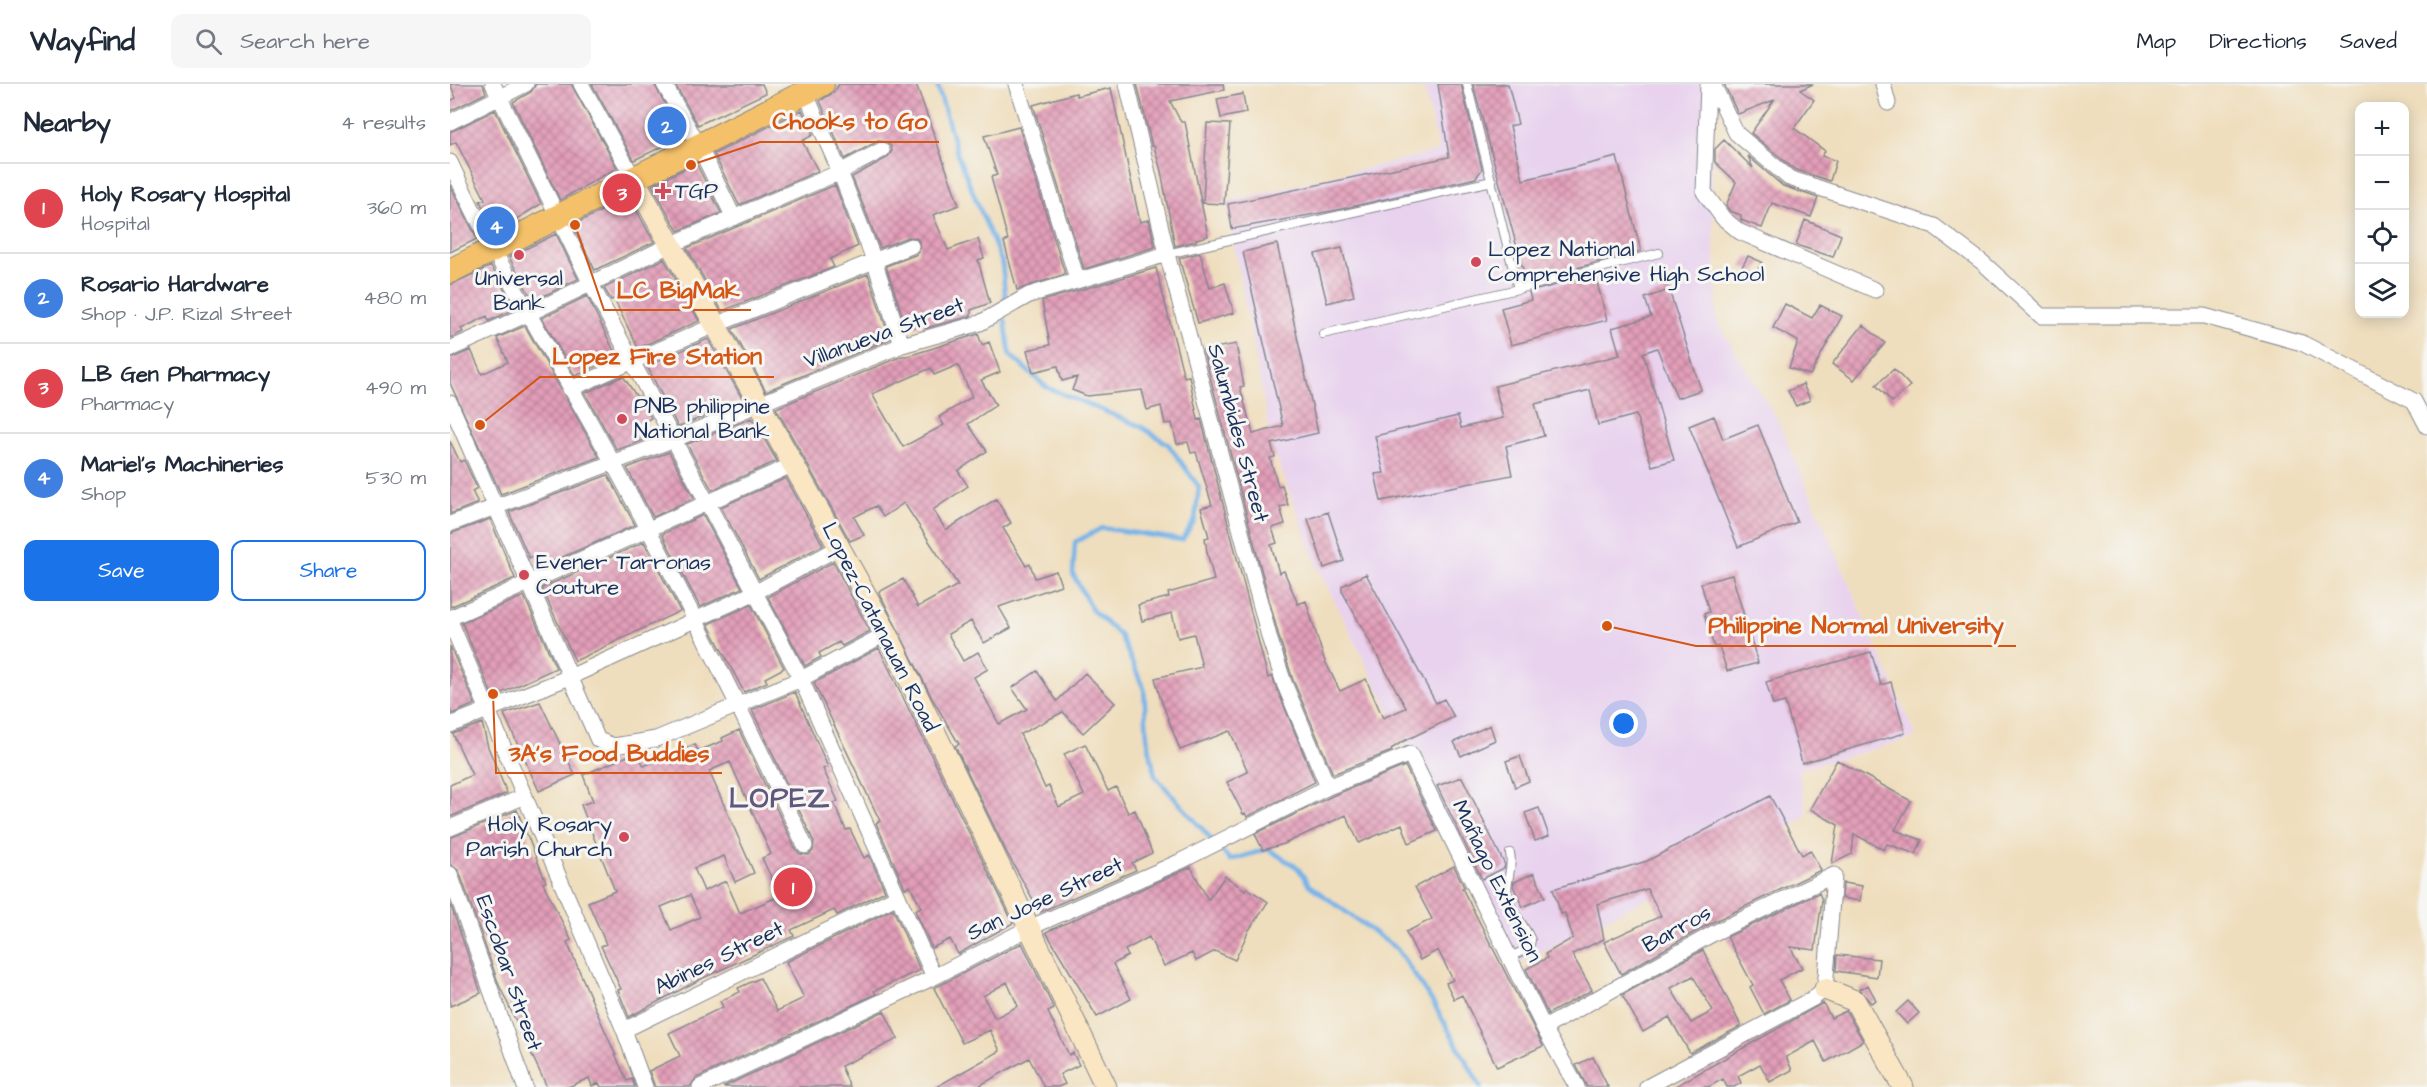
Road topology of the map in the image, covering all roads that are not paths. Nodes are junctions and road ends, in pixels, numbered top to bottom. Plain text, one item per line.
1 (526, 84) edge
2 (581, 84) edge
3 (664, 84) edge
4 (1016, 84) edge
5 (1127, 84) edge
6 (1467, 84) edge
7 (1711, 84) edge
8 (1883, 84) edge
9 (813, 88) edge
10 (496, 90) edge
11 (1888, 103) dead end
12 (450, 122) edge
13 (699, 146) junction
14 (882, 150) dead end
15 (450, 162) edge
16 (840, 172) junction
17 (634, 179) junction
18 (1492, 181) junction
19 (558, 218) junction
20 (734, 218) junction
21 (670, 245) junction
22 (911, 246) dead end
23 (494, 249) junction
24 (1659, 253) dead end
25 (1167, 254) junction
26 (874, 260) junction
27 (450, 271) edge
28 (1077, 279) junction
29 (591, 284) junction
30 (1518, 289) junction
31 (1875, 290) dead end
32 (528, 314) junction
33 (715, 325) junction
34 (1323, 334) dead end
35 (902, 345) junction
36 (450, 349) edge
37 (631, 362) junction
38 (570, 389) junction
39 (450, 403) edge
40 (761, 403) junction
41 (2427, 426) edge
42 (465, 436) junction
43 (675, 439) junction
44 (450, 442) edge
45 (613, 463) junction
46 (794, 464) junction
47 (709, 504) junction
48 (494, 506) junction
49 (450, 524) edge
50 (648, 530) junction
51 (840, 547) junction
52 (530, 582) junction
53 (756, 592) junction
54 (450, 620) edge
55 (695, 620) junction
56 (887, 633) junction
57 (572, 676) junction
58 (801, 679) junction
59 (740, 705) junction
60 (488, 708) junction
61 (450, 725) edge
62 (1410, 754) joint
63 (1328, 787) junction
64 (525, 796) junction
65 (450, 828) edge
66 (805, 846) dead end
67 (1510, 854) dead end
68 (450, 874) edge
69 (898, 896) junction
70 (1029, 928) junction
71 (1509, 957) junction
72 (934, 977) junction
73 (1825, 989) junction
74 (1544, 1028) junction
75 (624, 1030) junction
76 (525, 1087) edge
77 (645, 1087) edge
78 (700, 1087) edge
79 (1106, 1087) edge
80 (1577, 1087) edge
81 (1647, 1087) edge
82 (1903, 1087) edge

1 - 10 street
2 - 17 street
3 - 13 street
4 - 28 street
5 - 25 street, Salumbides Street
6 - 18 lane
7 - 31 street
7 - 41 street
8 - 11 street
9 - 13 main road
9 - 16 street
10 - 12 street
10 - 19 street
13 - 17 main road
13 - 20 street
14 - 16 street
15 - 23 street
16 - 20 street
16 - 26 street
17 - 19 main road
17 - 21 main road, Lopez-Catanauan Road
18 - 25 lane
18 - 30 lane
19 - 23 main road
19 - 29 street
20 - 21 street
21 - 29 street
21 - 33 main road, Lopez-Catanauan Road
22 - 26 street
23 - 27 main road
23 - 32 street
24 - 30 lane
25 - 28 street, Villanueva Street
25 - 63 street, Salumbides Street
26 - 33 street
26 - 35 street
28 - 35 street, Villanueva Street
29 - 32 street
29 - 37 street
30 - 34 lane
32 - 36 street
32 - 38 street
33 - 37 street
33 - 40 main road, Lopez-Catanauan Road
35 - 40 street, Villanueva Street
37 - 38 street
37 - 43 street
38 - 45 street
39 - 42 street
40 - 43 street, Villanueva Street
40 - 46 main road, Lopez-Catanauan Road
42 - 44 street
42 - 48 street
43 - 45 street, Villanueva Street
43 - 47 street
45 - 48 street, Villanueva Street
45 - 50 street
46 - 47 street
46 - 51 main road, Lopez-Catanauan Road
47 - 50 street
47 - 53 street
48 - 49 street, Villanueva Street
48 - 52 street
50 - 52 street
50 - 55 street
51 - 53 street
51 - 56 main road, Lopez-Catanauan Road
52 - 54 street
52 - 57 street
53 - 55 street
53 - 58 street
54 - 60 street
55 - 57 street
55 - 59 street
56 - 58 street
56 - 70 main road, Lopez-Catanauan Road
57 - 59 street
57 - 60 street
58 - 59 street
58 - 69 street
59 - 66 street
60 - 61 street
60 - 64 street
62 - 63 street, San Jose Street
62 - 71 street, Mañago Extension
63 - 70 street, San Jose Street
64 - 65 street
64 - 75 street
67 - 71 lane
68 - 76 street, Escobar Street
69 - 72 street
69 - 75 street, Abines Street
70 - 72 street, San Jose Street
70 - 79 main road, Lopez-Catanauan Road
71 - 74 street, Mañago Extension
72 - 78 street, San Jose Street
73 - 74 street, Barros
73 - 81 street
73 - 82 main road
74 - 80 street, Mañago Extension
75 - 77 street

